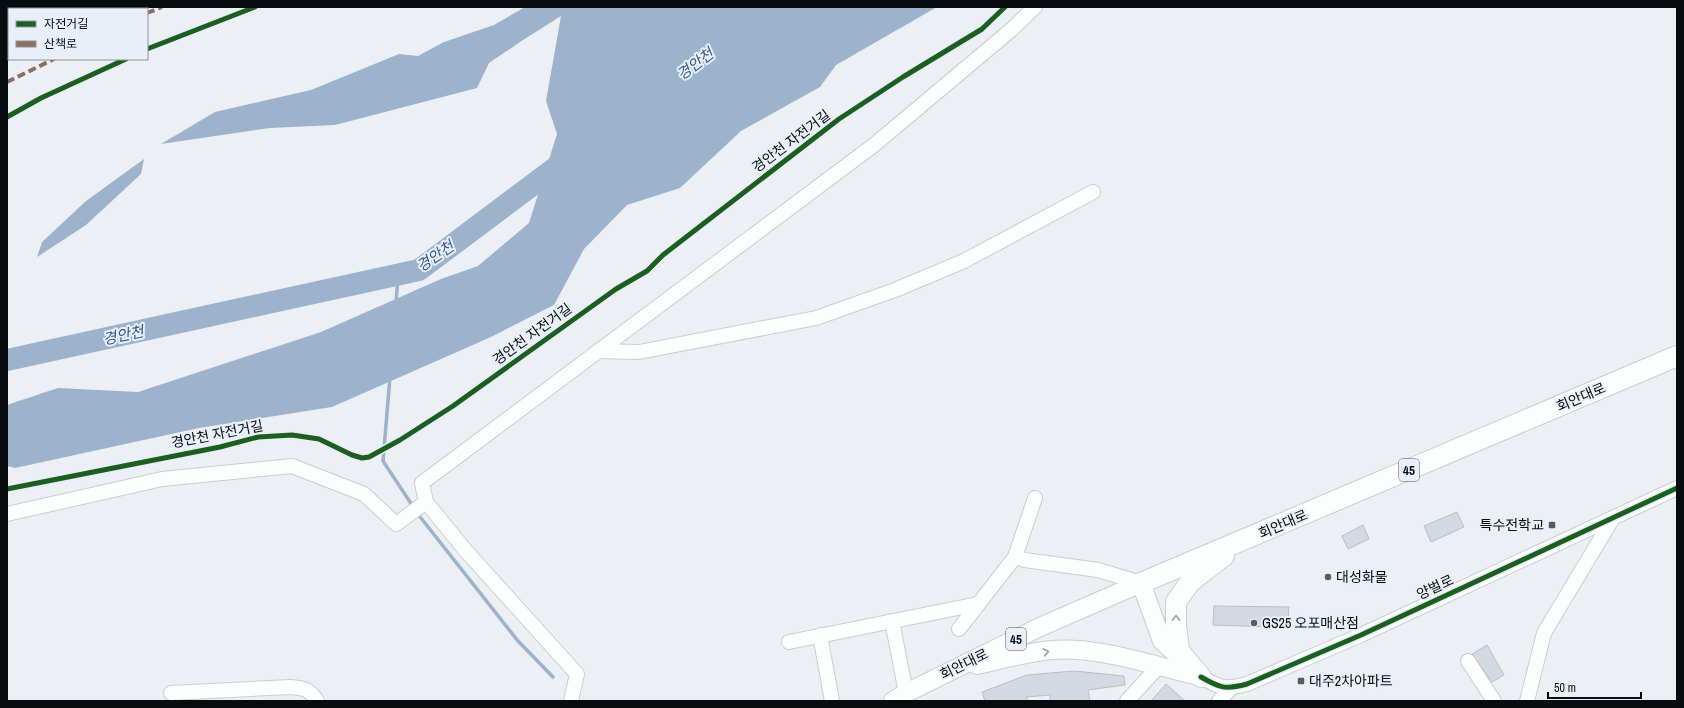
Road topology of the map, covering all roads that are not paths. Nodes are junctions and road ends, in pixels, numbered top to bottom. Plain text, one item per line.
1 (1035, 7) edge
2 (1093, 192) dead end
3 (598, 351) junction
4 (1677, 356) edge
5 (1677, 488) edge
6 (1034, 498) dead end
7 (424, 504) junction
8 (7, 514) edge
9 (1613, 518) junction
10 (1248, 539) junction
11 (1014, 557) junction
12 (1141, 583) junction
13 (978, 604) junction
14 (892, 621) junction
15 (959, 629) dead end
16 (820, 635) junction
17 (789, 642) dead end
18 (1468, 661) dead end
19 (1158, 667) junction
20 (952, 670) junction
21 (1201, 677) junction
22 (1230, 689) junction
23 (171, 693) dead end
24 (899, 697) edge
25 (317, 701) edge
26 (571, 701) edge
27 (832, 701) edge
28 (1127, 701) edge
29 (1219, 701) edge
30 (1494, 701) edge
31 (1527, 701) edge

1 - 3 street
2 - 3 street
3 - 7 street
4 - 10 highway, 회안대로 / 45
5 - 9 street, 양벌로
6 - 11 street
7 - 8 street
7 - 26 street
9 - 22 street, 양벌로
9 - 31 street
10 - 12 highway, 회안대로 / 45
21 -> 10 highway
11 - 12 street
11 - 13 street
12 - 20 main road, 회안대로 / 45
12 - 21 main road
13 - 14 street
13 - 15 street
14 - 16 street
14 - 24 street
16 - 17 street
16 - 27 street
18 - 30 street
20 -> 19 main road
19 - 21 main road
19 - 28 street
20 - 24 main road, 회안대로 / 45
21 - 22 street
22 - 29 street
23 - 25 street

